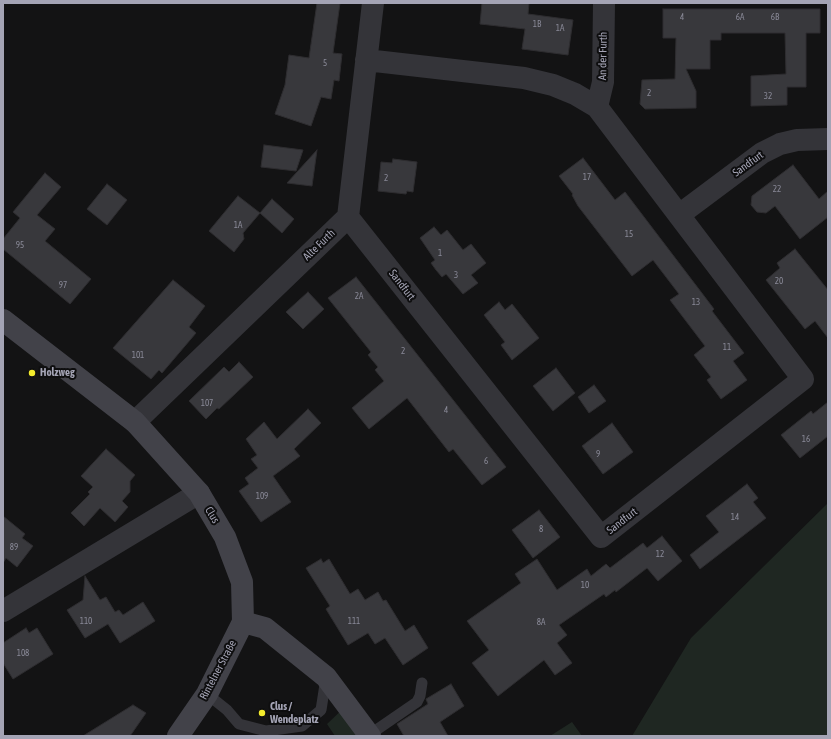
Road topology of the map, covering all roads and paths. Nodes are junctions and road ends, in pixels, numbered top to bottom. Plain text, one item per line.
1 (373, 3) edge
2 (604, 3) edge
3 (366, 60) junction
4 (597, 107) junction
5 (828, 139) edge
6 (679, 215) junction
7 (348, 216) junction
8 (3, 320) edge
9 (135, 422) junction
10 (199, 493) junction
11 (3, 611) edge
12 (243, 622) junction
13 (326, 678) junction
14 (422, 683) dead end
15 (207, 694) junction
16 (178, 736) edge
17 (370, 736) edge

1 - 3 street
2 - 4 street, An der Furth
3 - 4 street, Sandfurt
3 - 7 street
4 - 6 street, Sandfurt
5 - 6 street, Sandfurt
6 - 7 street, Sandfurt
7 - 9 street, Alte Furth
8 - 9 main road, Clus
9 - 10 main road, Clus
10 - 11 street
10 - 12 main road, Clus
12 - 13 main road
12 - 15 main road, Rintelner Straße
13 - 15 lane
13 - 17 main road
14 - 17 lane
15 - 16 main road, Rintelner Straße

